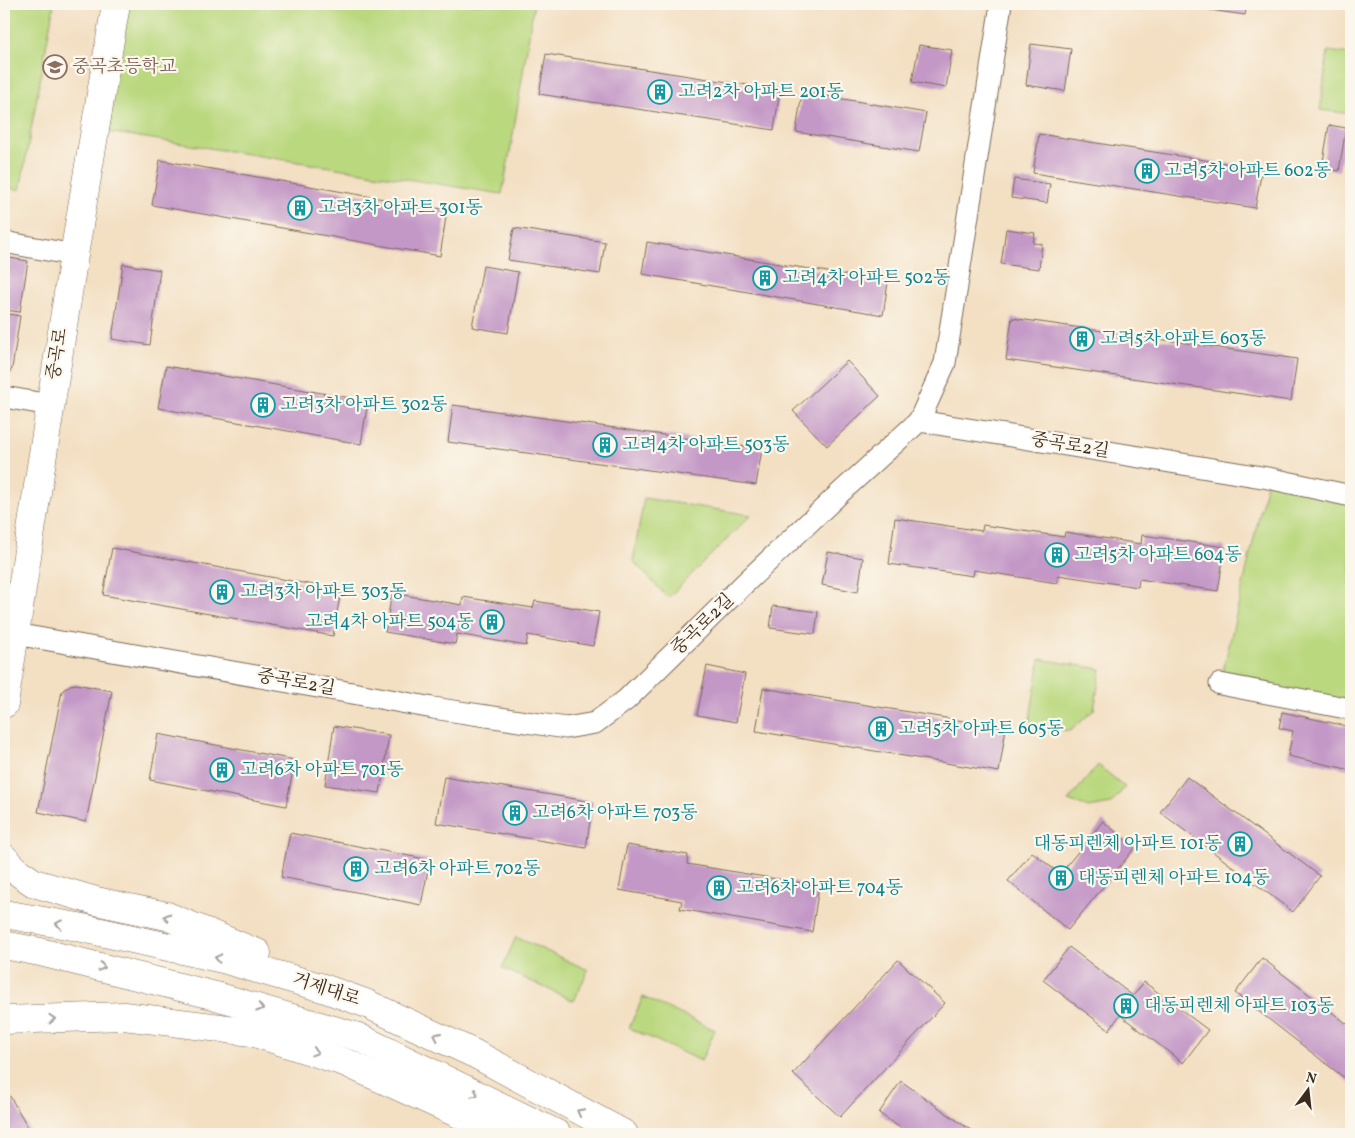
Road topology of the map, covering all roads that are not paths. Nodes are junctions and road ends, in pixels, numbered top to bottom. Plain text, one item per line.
1 (116, 4) edge
2 (1001, 4) edge
3 (4, 242) edge
4 (74, 255) junction
5 (4, 398) edge
6 (50, 405) junction
7 (919, 421) junction
8 (1351, 496) edge
9 (15, 634) junction
10 (1220, 684) dead end
11 (4, 704) edge
12 (1351, 709) edge
13 (4, 858) edge
14 (4, 914) edge
15 (4, 945) edge
16 (323, 988) junction
17 (4, 1020) edge
18 (502, 1134) edge
19 (558, 1134) edge
20 (624, 1134) edge

1 - 4 main road, 중곡로
2 - 7 street
3 - 4 street
4 - 6 main road, 중곡로
5 - 6 street
6 - 9 main road, 중곡로
7 - 8 street, 중곡로2길
7 - 9 street, 중곡로2길
9 - 11 main road, 중곡로
10 - 12 street
16 -> 13 main road
16 -> 14 main road, 거제대로
15 -> 19 main road, 거제대로
20 -> 16 main road, 거제대로
17 -> 18 main road

